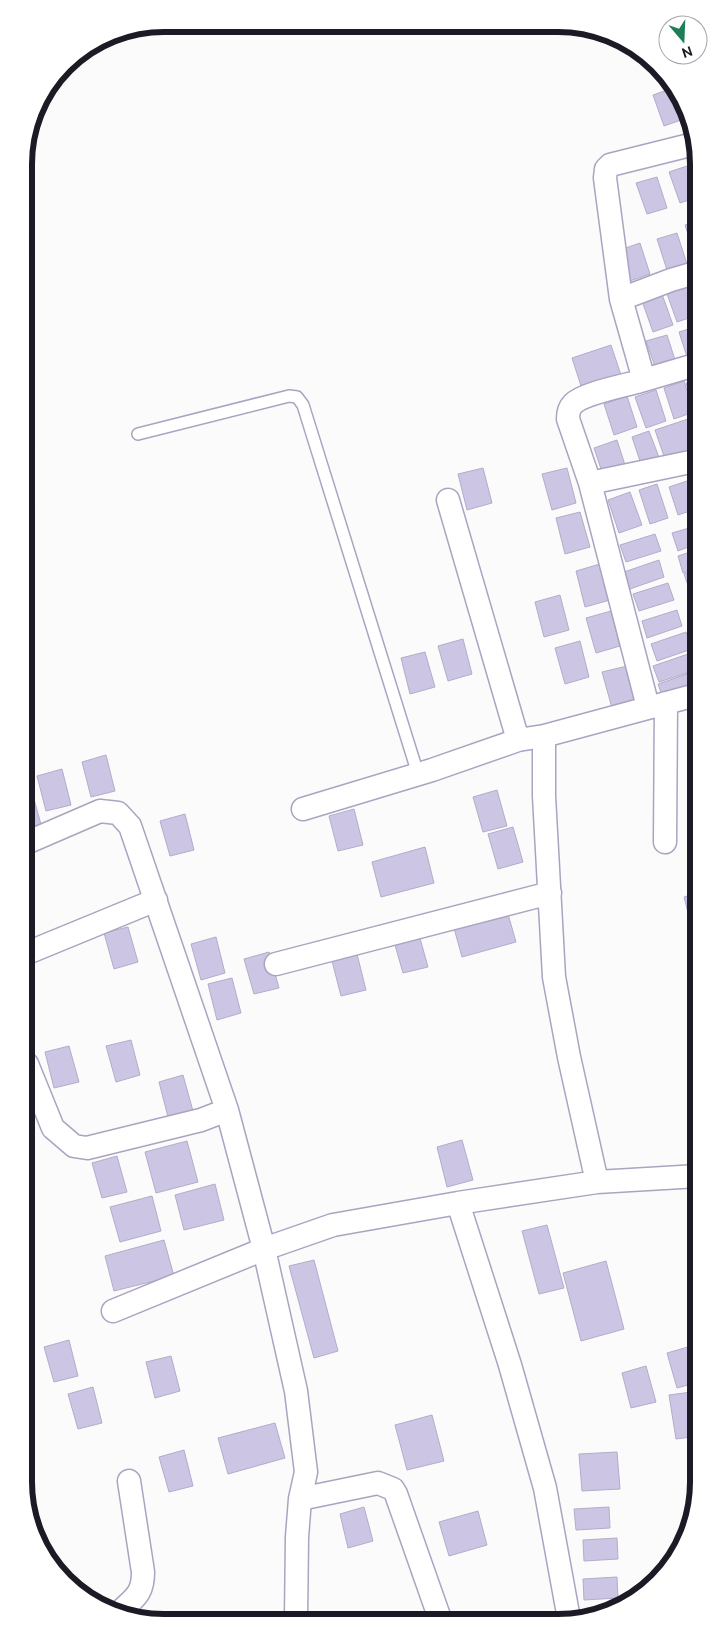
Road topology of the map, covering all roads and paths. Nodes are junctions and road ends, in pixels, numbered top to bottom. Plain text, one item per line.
1 (689, 145) edge
2 (690, 274) edge
3 (620, 300) junction
4 (690, 366) edge
5 (644, 380) junction
6 (138, 434) dead end
7 (690, 462) edge
8 (590, 483) junction
9 (448, 500) dead end
10 (690, 696) edge
11 (657, 705) junction
12 (544, 736) junction
13 (518, 740) junction
14 (418, 774) junction
15 (303, 809) dead end
16 (32, 840) edge
17 (666, 842) dead end
18 (550, 893) junction
19 (156, 900) junction
20 (32, 951) edge
21 (276, 964) dead end
22 (32, 1077) edge
23 (227, 1110) junction
24 (690, 1176) edge
25 (597, 1182) junction
26 (458, 1203) junction
27 (264, 1249) junction
28 (113, 1311) dead end
29 (128, 1481) dead end
30 (300, 1499) junction
31 (124, 1608) edge
32 (568, 1613) edge
33 (296, 1614) edge
34 (438, 1614) edge

1 - 3 street
2 - 3 street
3 - 5 street
4 - 5 street
5 - 8 street
6 - 14 lane
7 - 8 street
8 - 11 street
9 - 13 street
10 - 11 street
11 - 12 street
11 - 17 street
12 - 13 street
12 - 18 street
13 - 14 street
14 - 15 street
16 - 19 street
18 - 21 street
18 - 25 street
19 - 20 street
19 - 23 street
22 - 23 street
23 - 27 street
24 - 25 street
25 - 26 street
26 - 27 street
26 - 32 street
27 - 28 street
27 - 30 street
29 - 31 street
30 - 33 street
30 - 34 street

